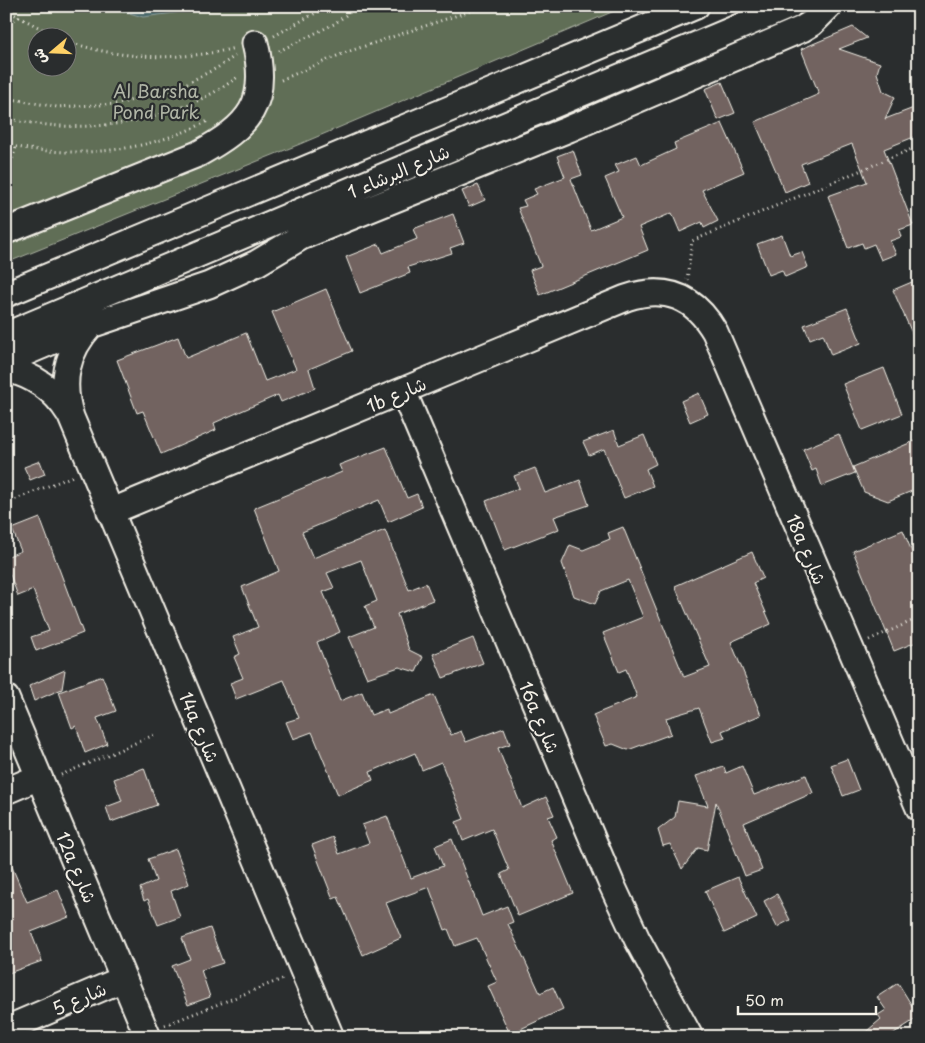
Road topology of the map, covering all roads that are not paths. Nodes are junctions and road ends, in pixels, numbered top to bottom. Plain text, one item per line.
1 (696, 6) edge
2 (788, 6) edge
3 (830, 6) edge
4 (257, 52) road end
5 (6, 231) edge
6 (6, 294) edge
7 (684, 300) joint
8 (91, 325) junction
9 (6, 335) edge
10 (6, 360) edge
11 (6, 369) edge
12 (403, 391) junction
13 (71, 417) junction
14 (110, 512) junction
15 (6, 698) edge
16 (41, 780) junction
17 (6, 791) edge
18 (919, 808) edge
19 (123, 979) junction
20 (6, 1029) edge
21 (147, 1035) edge
22 (331, 1037) edge
23 (690, 1037) edge

1 - 6 street, شارع البرشاء 1
2 - 9 street, شارع البرشاء 1
3 - 8 street
4 - 5 street
7 - 12 street, 1b شارع
7 - 18 street, 18a شارع
8 - 10 street
8 - 13 street, 14a شارع
11 - 13 street, 14a شارع
12 - 14 street, 1b شارع
12 - 23 street, 16a شارع
13 - 14 street, 14a شارع
14 - 22 street, 14a شارع
15 - 16 street, 12a شارع
16 - 17 street
16 - 19 street, 12a شارع
19 - 20 street, شارع 5
19 - 21 street, 12a شارع

